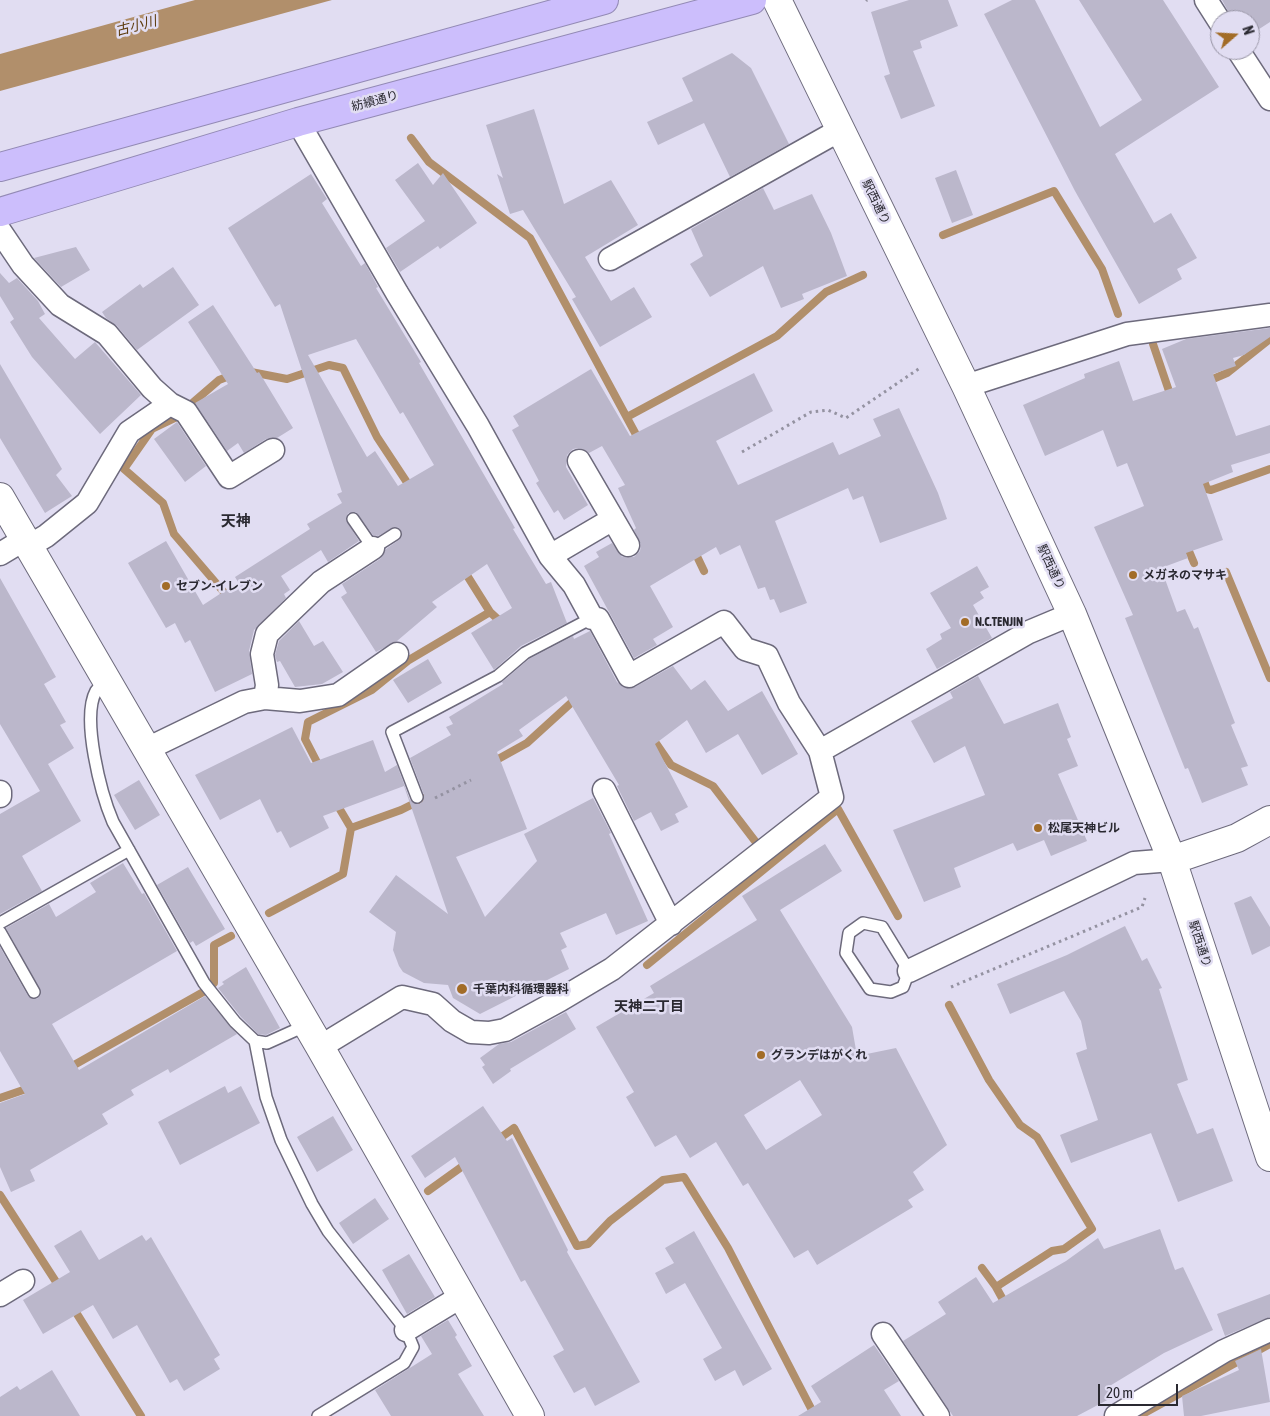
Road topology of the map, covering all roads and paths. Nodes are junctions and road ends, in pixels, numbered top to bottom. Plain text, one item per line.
1 (604, 0) edge
2 (752, 0) edge
3 (777, 0) edge
4 (1244, 60) edge
5 (1270, 100) edge
6 (298, 122) junction
7 (840, 130) junction
8 (0, 167) edge
9 (0, 212) edge
10 (0, 231) edge
11 (610, 259) dead end
12 (1270, 315) edge
13 (920, 368) dead end
14 (966, 386) junction
15 (179, 408) junction
16 (273, 450) dead end
17 (742, 452) dead end
18 (579, 461) dead end
19 (0, 497) edge
20 (353, 519) dead end
21 (613, 519) junction
22 (395, 534) dead end
23 (27, 542) junction
24 (628, 545) dead end
25 (373, 548) junction
26 (0, 554) edge
27 (550, 556) junction
28 (1072, 614) junction
29 (592, 618) junction
30 (397, 654) dead end
31 (107, 680) junction
32 (265, 698) junction
33 (147, 750) junction
34 (820, 751) junction
35 (471, 780) dead end
36 (604, 790) dead end
37 (0, 792) edge
38 (0, 796) edge
39 (417, 797) dead end
40 (429, 801) dead end
41 (1270, 820) edge
42 (128, 850) junction
43 (1172, 860) junction
44 (1145, 898) dead end
45 (0, 923) edge
46 (671, 924) junction
47 (0, 932) edge
48 (909, 971) junction
49 (951, 988) dead end
50 (34, 992) dead end
51 (314, 1036) junction
52 (255, 1041) junction
53 (1270, 1157) edge
54 (23, 1281) dead end
55 (0, 1295) edge
56 (462, 1296) junction
57 (406, 1330) junction
58 (1270, 1330) edge
59 (883, 1334) dead end
60 (318, 1416) edge
61 (530, 1416) edge
62 (938, 1416) edge
63 (1116, 1416) edge

1 - 8 highway
2 - 6 highway, 紡績通り
3 - 7 main road, 駅西通り
4 - 5 street
6 - 9 highway, 紡績通り
6 - 27 street
7 - 11 street
7 - 14 main road, 駅西通り
10 - 15 street
12 - 14 street
13 - 17 path
14 - 28 main road, 駅西通り
15 - 16 street
15 - 23 street
18 - 21 street
19 - 23 main road
20 - 25 lane
21 - 24 street
21 - 27 street
22 - 25 lane
23 - 26 street
23 - 31 main road
25 - 32 street
27 - 29 street
28 - 34 street
28 - 43 main road, 駅西通り
29 - 34 street
29 - 39 lane
30 - 32 street
31 - 33 main road
31 - 42 lane
32 - 33 street
33 - 51 main road
34 - 46 street
35 - 40 path
36 - 46 street
37 - 38 street
41 - 43 main road
42 - 45 lane
42 - 52 lane
43 - 48 street
43 - 53 main road, 駅西通り
44 - 49 path
46 - 51 street
47 - 50 lane
48 - 48 lane
51 - 52 lane
51 - 56 main road
52 - 57 lane
54 - 55 street
56 - 57 street
56 - 61 main road
57 - 60 lane
58 - 63 street
59 - 62 street

